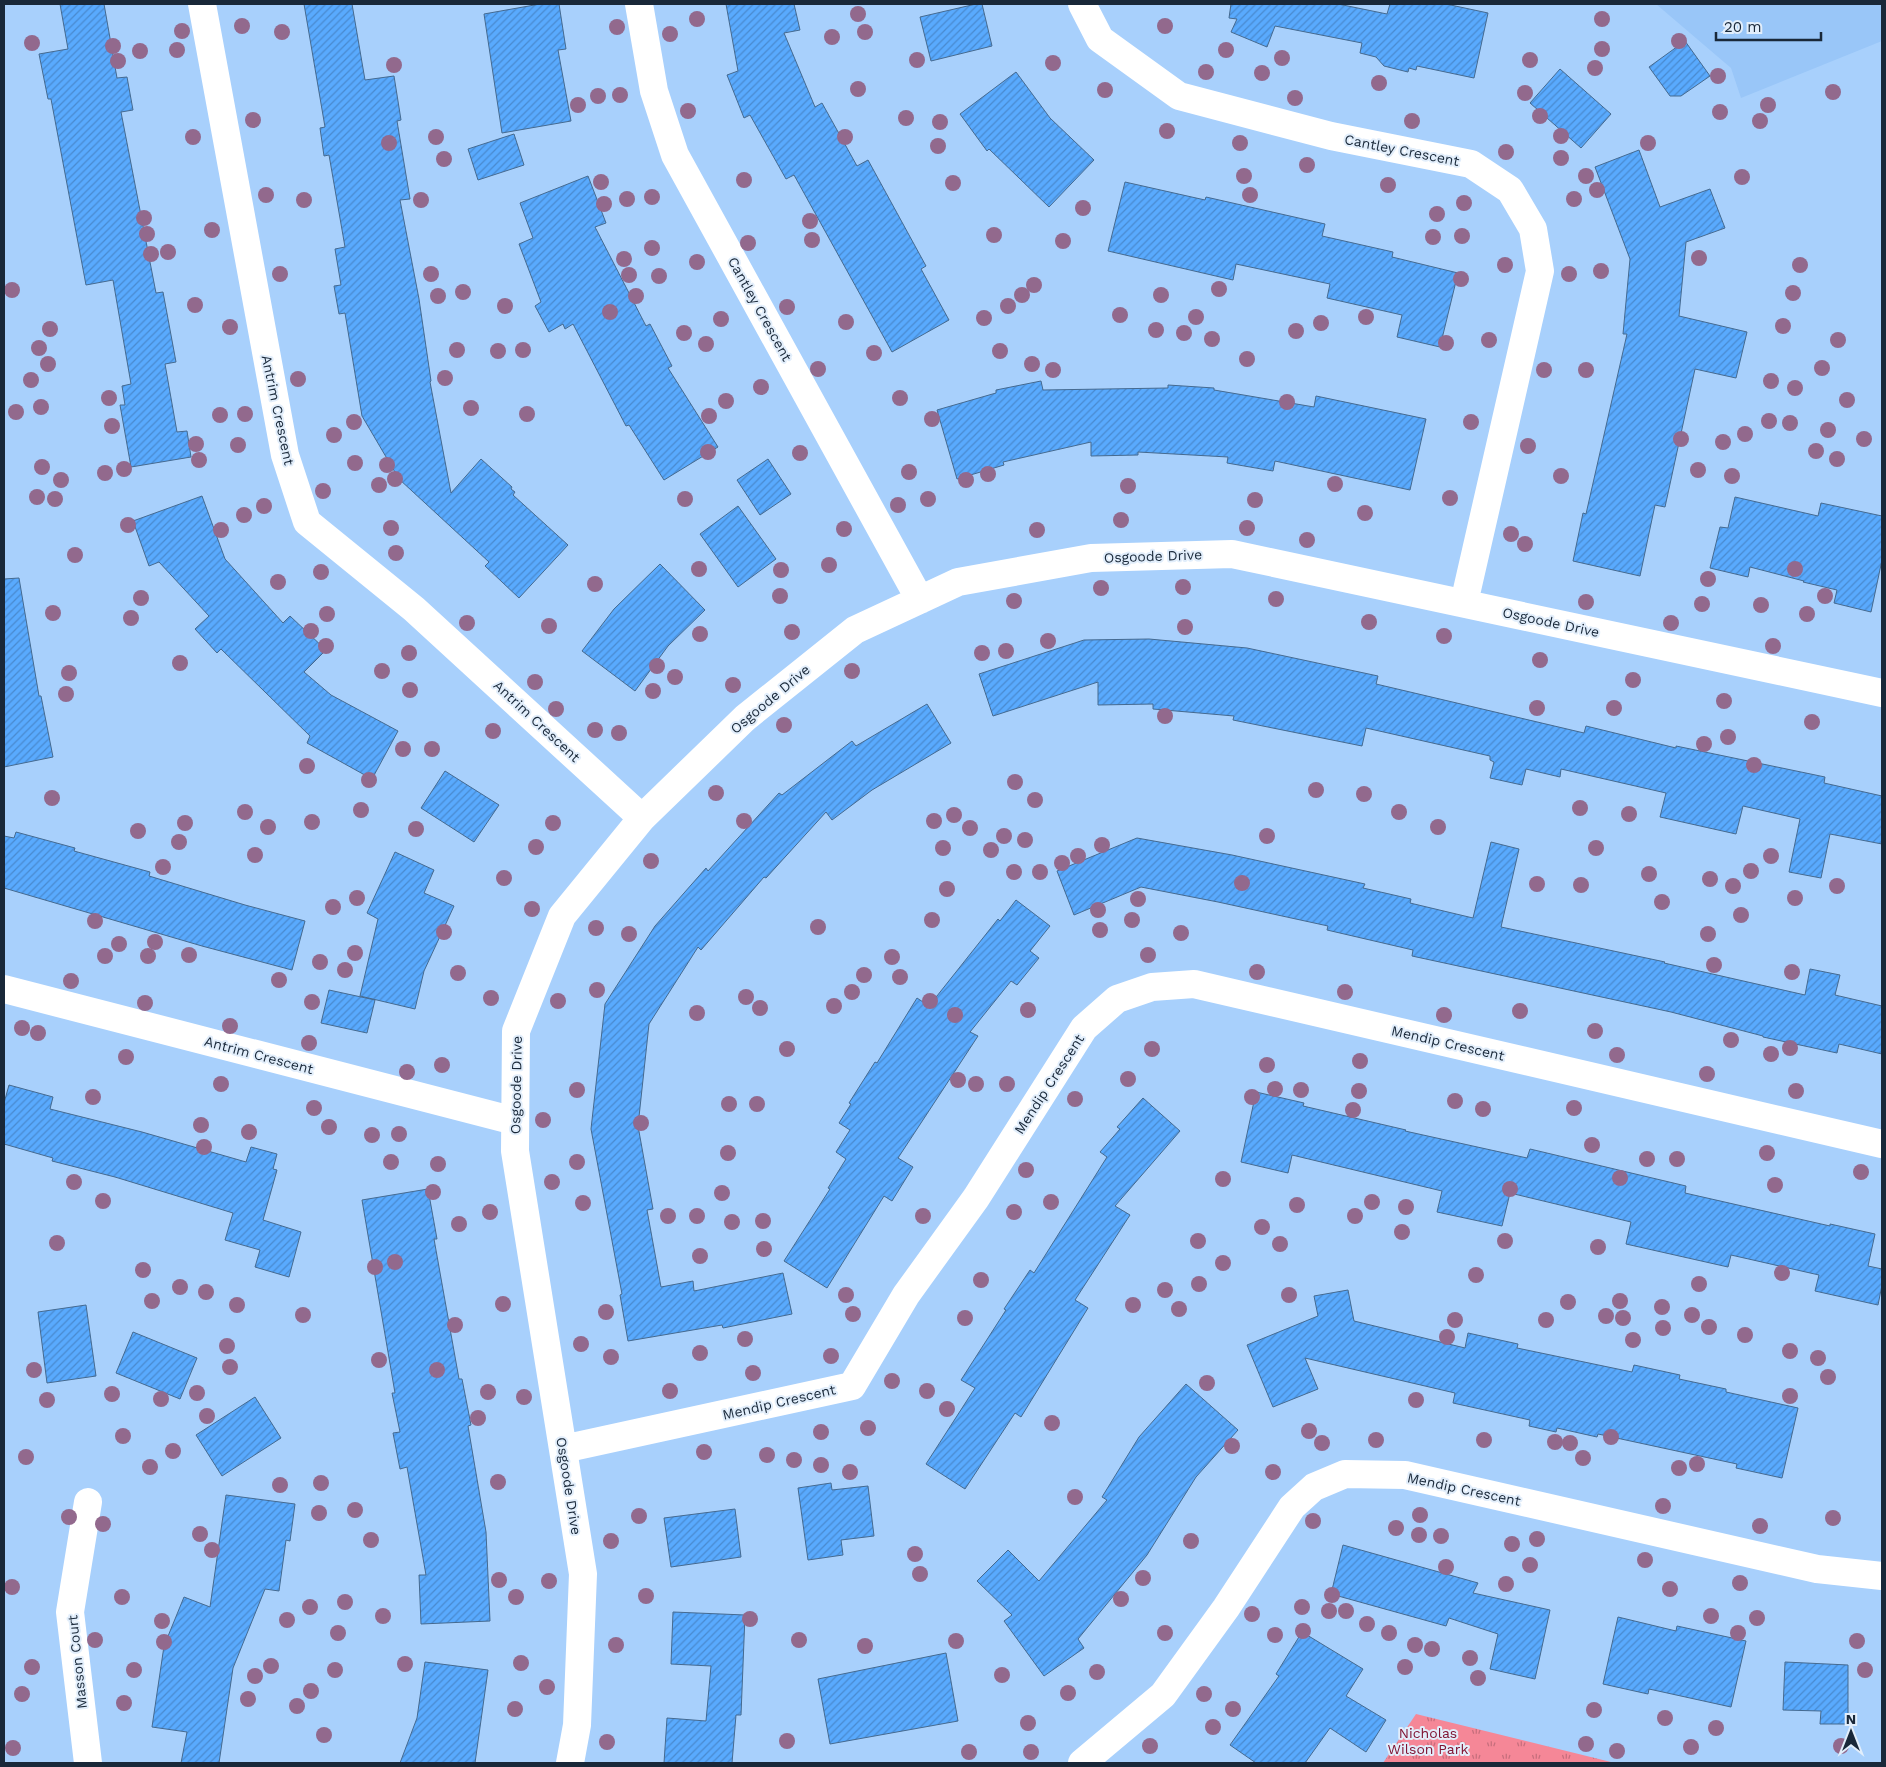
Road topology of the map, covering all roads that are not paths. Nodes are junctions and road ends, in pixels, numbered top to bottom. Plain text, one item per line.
1 (202, 4) edge
2 (639, 4) edge
3 (1082, 4) edge
4 (920, 600) junction
5 (1464, 603) junction
6 (1882, 693) edge
7 (642, 818) junction
8 (4, 989) edge
9 (515, 1121) junction
10 (1882, 1144) edge
11 (563, 1450) junction
12 (88, 1502) dead end
13 (1882, 1576) edge
14 (88, 1763) edge
15 (570, 1763) edge
16 (1082, 1763) edge

1 - 7 street, Antrim Crescent
2 - 4 street, Cantley Crescent
3 - 5 street, Cantley Crescent
4 - 5 street, Osgoode Drive
4 - 7 street, Osgoode Drive
5 - 6 street, Osgoode Drive
7 - 9 street, Osgoode Drive
8 - 9 street, Antrim Crescent
9 - 11 street, Osgoode Drive
10 - 11 street, Mendip Crescent
11 - 15 street, Osgoode Drive
12 - 14 street, Masson Court
13 - 16 street, Mendip Crescent

